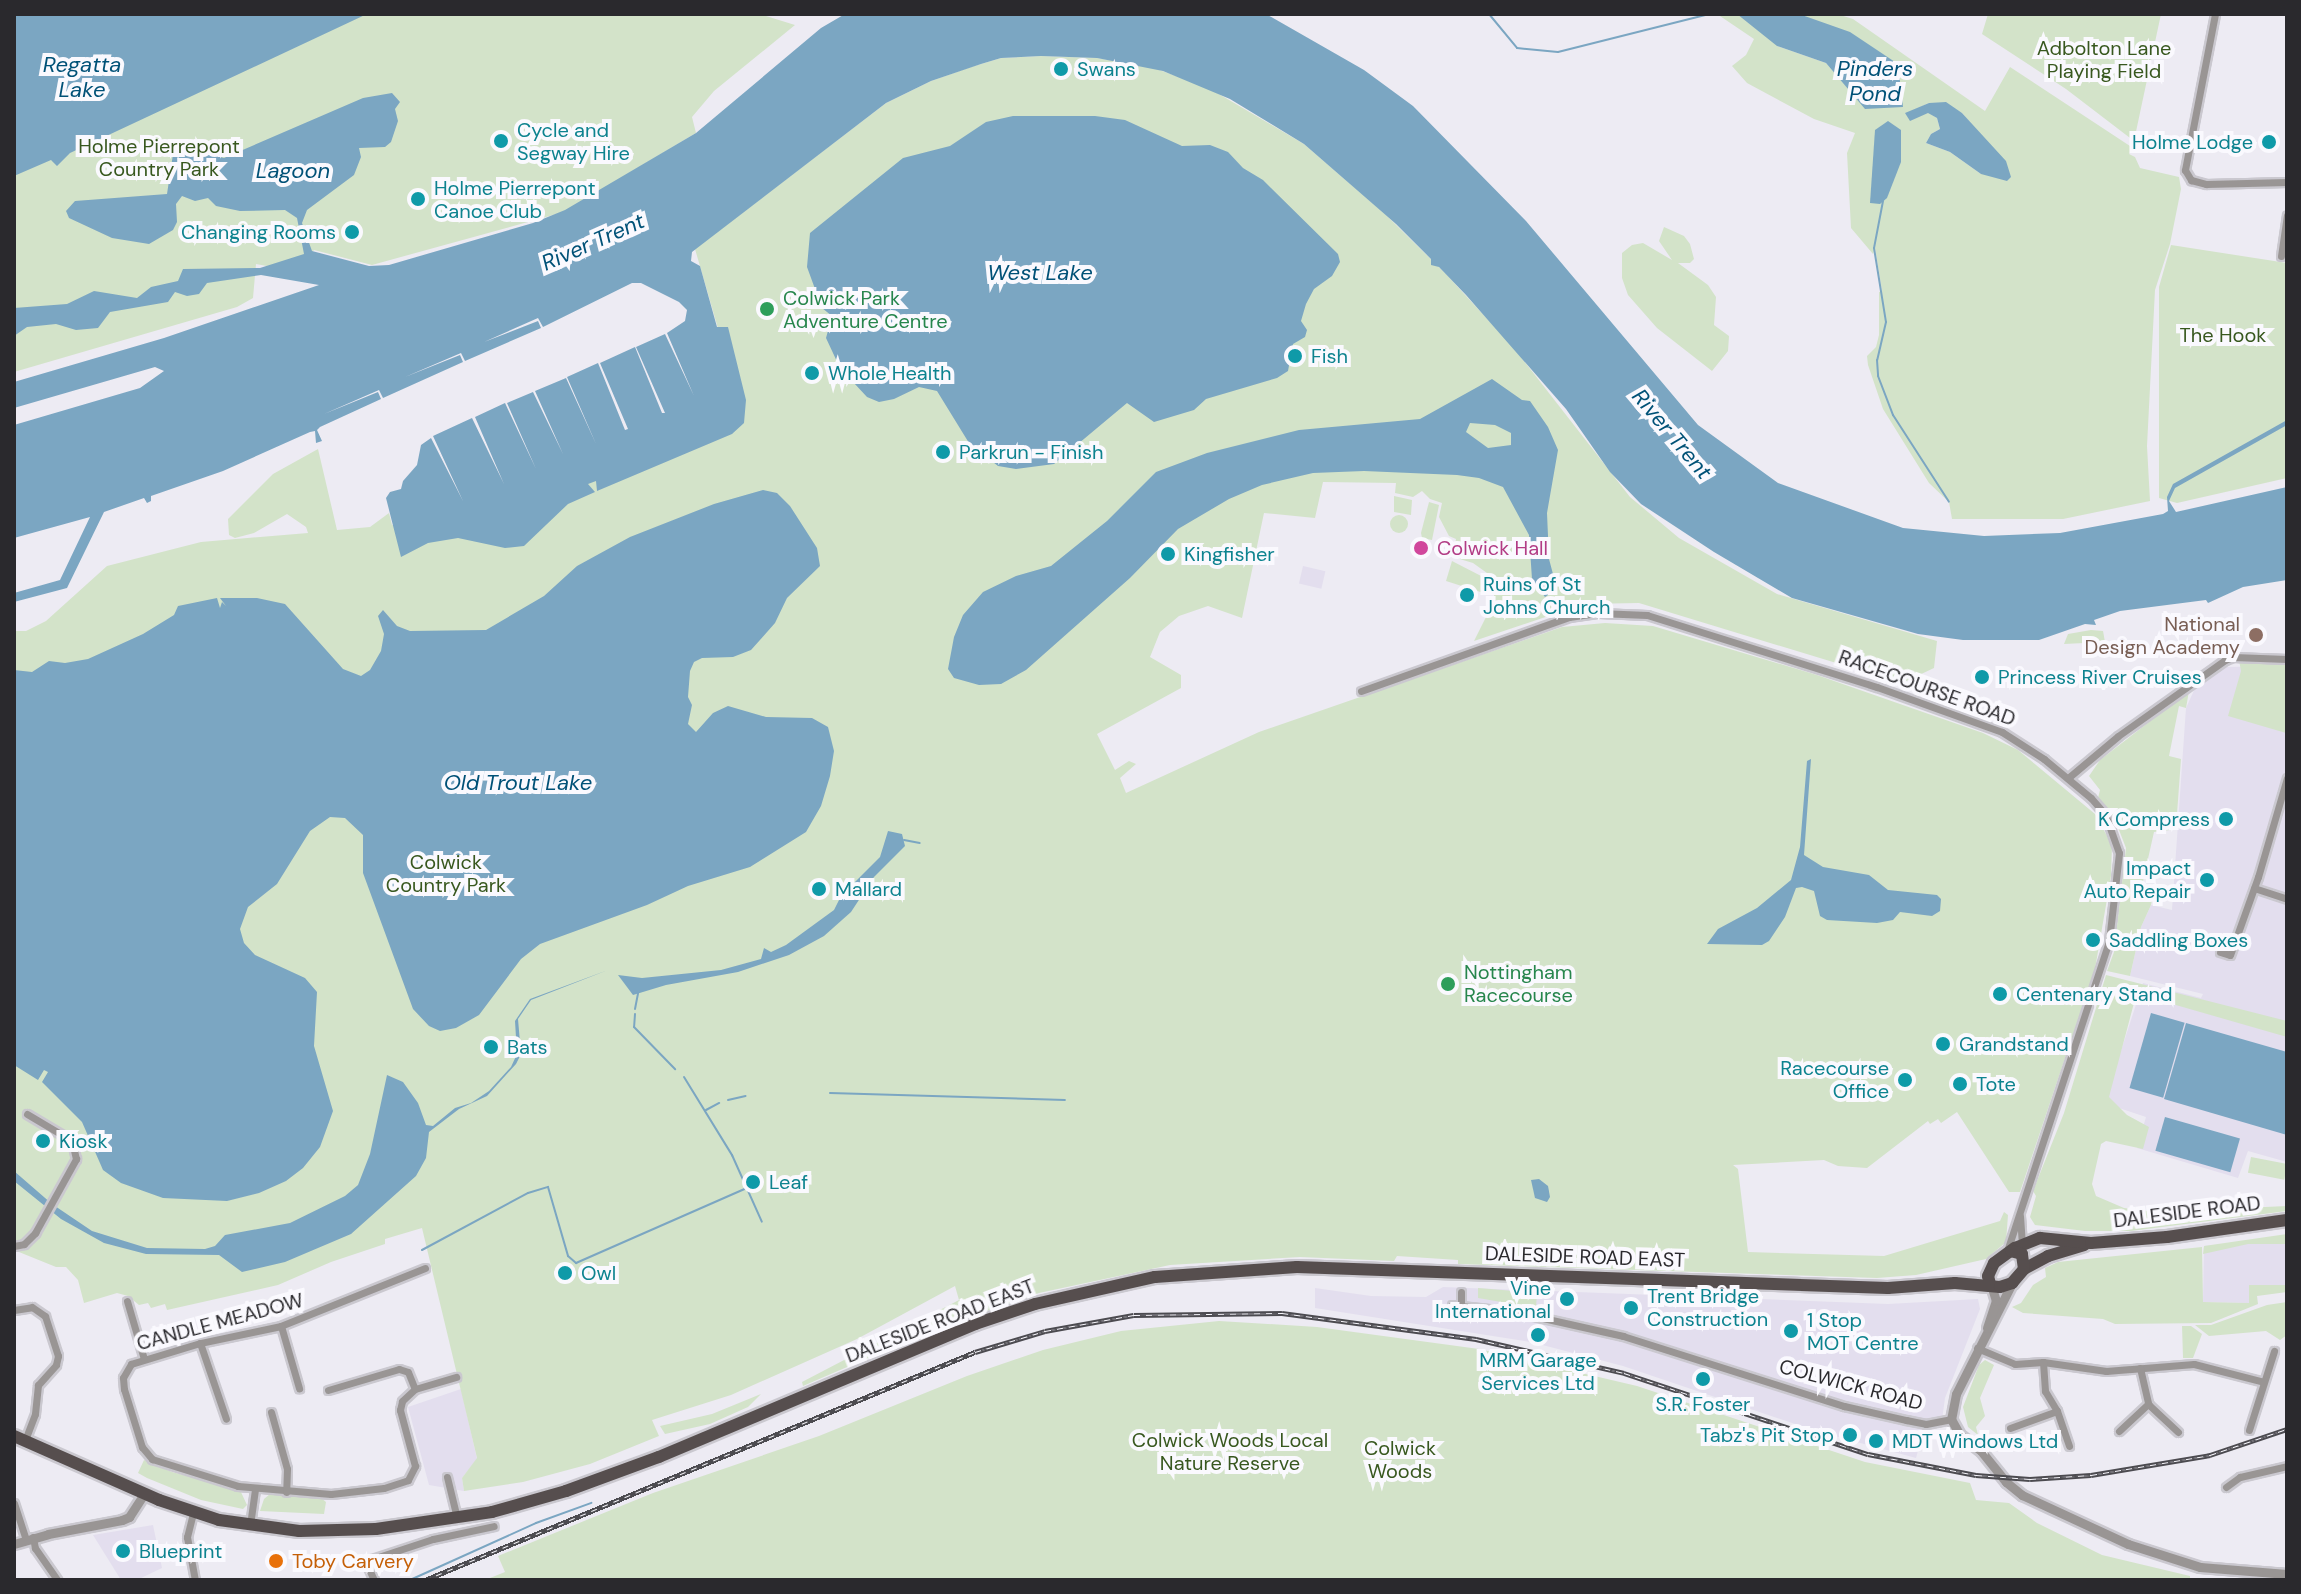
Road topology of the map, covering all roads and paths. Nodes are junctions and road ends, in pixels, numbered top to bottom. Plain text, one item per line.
1 (2215, 14) edge
2 (2287, 182) edge
3 (2287, 215) edge
4 (2281, 256) dead end
5 (2287, 659) edge
6 (1361, 691) dead end
7 (2068, 778) junction
8 (2287, 778) edge
9 (2254, 888) junction
10 (2287, 899) edge
11 (2220, 952) dead end
12 (26, 1117) dead end
13 (2020, 1214) junction
14 (2287, 1220) edge
15 (2022, 1227) junction
16 (2040, 1238) junction
17 (2091, 1243) junction
18 (14, 1246) edge
19 (2015, 1251) junction
20 (1991, 1266) junction
21 (425, 1268) dead end
22 (2024, 1269) junction
23 (1955, 1283) junction
24 (2012, 1283) junction
25 (1991, 1284) junction
26 (1461, 1292) dead end
27 (131, 1305) dead end
28 (14, 1310) edge
29 (281, 1326) junction
30 (1986, 1331) junction
31 (200, 1343) junction
32 (1977, 1348) junction
33 (2274, 1351) dead end
34 (144, 1359) junction
35 (2043, 1362) junction
36 (2270, 1363) junction
37 (2280, 1366) dead end
38 (2140, 1368) junction
39 (456, 1377) dead end
40 (2264, 1382) junction
41 (299, 1388) dead end
42 (415, 1389) junction
43 (328, 1390) dead end
44 (2148, 1404) junction
45 (233, 1408) dead end
46 (2057, 1411) junction
47 (271, 1412) dead end
48 (2179, 1418) dead end
49 (1951, 1419) junction
50 (2241, 1419) dead end
51 (2171, 1424) junction
52 (2017, 1429) dead end
53 (2178, 1432) dead end
54 (2132, 1433) dead end
55 (18, 1438) edge
56 (2069, 1439) dead end
57 (2287, 1466) edge
58 (447, 1477) dead end
59 (2226, 1487) dead end
60 (255, 1489) junction
61 (286, 1492) junction
62 (144, 1494) junction
63 (14, 1503) edge
64 (193, 1513) junction
65 (457, 1518) junction
66 (250, 1525) junction
67 (408, 1525) junction
68 (491, 1528) dead end
69 (29, 1538) junction
70 (14, 1544) edge
71 (411, 1546) junction
72 (2287, 1574) edge
73 (57, 1580) edge
74 (195, 1580) edge
75 (374, 1580) edge

1 - 2 street
3 - 4 street
5 - 7 street
6 - 7 street, RACECOURSE ROAD
7 - 13 street, RACECOURSE ROAD
8 - 9 street
9 - 10 street
9 - 11 street
12 - 18 street
13 - 15 street, RACECOURSE ROAD
13 - 19 street, RACECOURSE ROAD
14 - 17 main road, DALESIDE ROAD
15 - 16 street
15 - 19 street, RACECOURSE ROAD
16 - 17 main road, DALESIDE ROAD
16 - 19 main road, DALESIDE ROAD
17 - 22 main road, DALESIDE ROAD
19 - 20 main road, DALESIDE ROAD EAST
19 - 22 main road
20 - 23 main road, DALESIDE ROAD EAST
20 - 25 main road
21 - 29 street, CANDLE MEADOW
22 - 24 main road
23 - 25 main road, DALESIDE ROAD EAST
23 - 65 main road, DALESIDE ROAD EAST
24 - 25 main road, DALESIDE ROAD EAST
24 - 30 street
25 - 30 street
26 - 49 street, COLWICK ROAD
27 - 34 street
28 - 55 street
29 - 31 street, CANDLE MEADOW
29 - 41 street
30 - 32 street
31 - 34 street, CANDLE MEADOW
31 - 45 street
32 - 35 street
32 - 49 street
33 - 36 street
34 - 60 street, CANDLE MEADOW
35 - 38 street
35 - 46 street
36 - 37 street
36 - 40 street
38 - 40 street
38 - 44 street
39 - 42 street
40 - 50 street
42 - 43 street
42 - 61 street, CANDLE MEADOW
44 - 51 street
44 - 54 street
46 - 52 street
46 - 56 street
47 - 61 street
48 - 51 street
49 - 72 street
51 - 53 street
55 - 62 main road, DALESIDE ROAD EAST
57 - 59 street
58 - 65 street
60 - 61 street, CANDLE MEADOW
60 - 66 street
62 - 64 main road, DALESIDE ROAD EAST
62 - 69 street
63 - 69 street
64 - 66 main road, DALESIDE ROAD EAST
64 - 74 street
65 - 67 main road, DALESIDE ROAD EAST
66 - 67 main road, DALESIDE ROAD EAST
67 - 71 street
68 - 71 street
69 - 70 street
69 - 73 street
71 - 75 street

